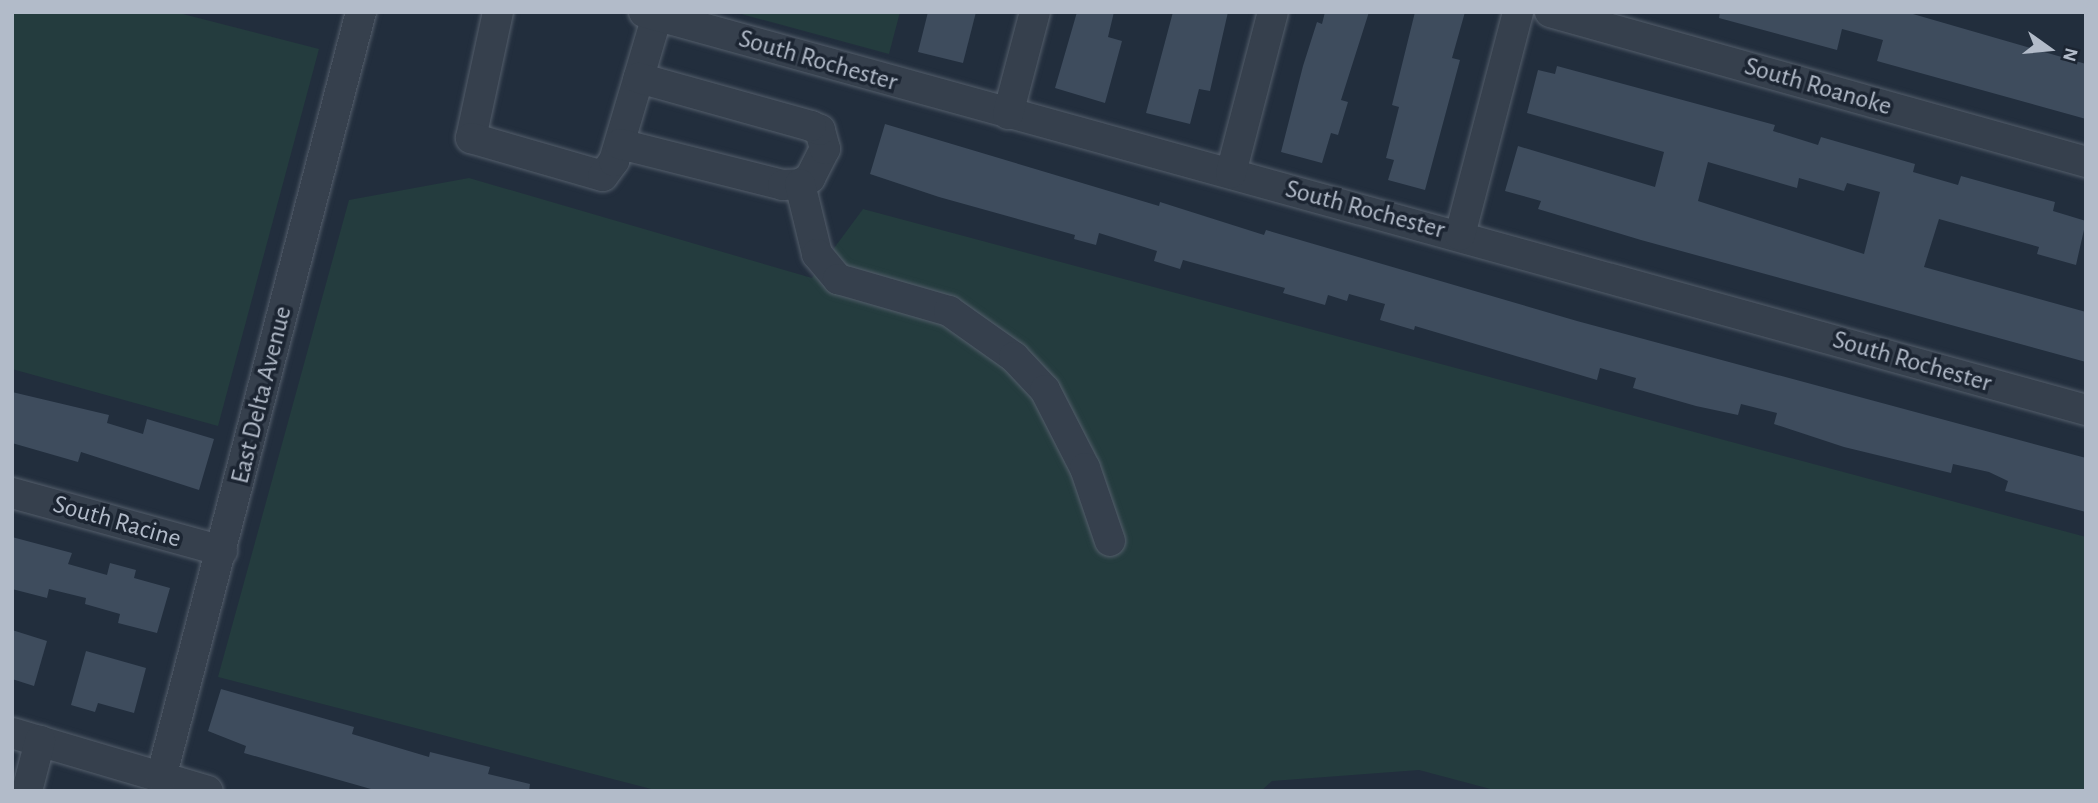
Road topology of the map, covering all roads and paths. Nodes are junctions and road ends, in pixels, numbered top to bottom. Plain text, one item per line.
1 (360, 12) edge
2 (498, 12) edge
3 (1035, 12) edge
4 (1273, 12) edge
5 (1518, 12) edge
6 (1550, 12) edge
7 (651, 14) edge
8 (639, 78) junction
9 (1008, 114) junction
10 (620, 144) junction
11 (2086, 162) edge
12 (1231, 173) junction
13 (800, 184) junction
14 (1460, 235) junction
15 (2086, 411) edge
16 (12, 493) edge
17 (1110, 541) dead end
18 (222, 551) junction
19 (26, 737) edge
20 (161, 778) junction
21 (27, 791) edge
22 (208, 791) edge

1 - 18 street, East Delta Avenue
2 - 10 street
3 - 9 street
4 - 12 street
5 - 14 street
6 - 11 street, South Roanoke
7 - 8 street
7 - 9 street, South Rochester
8 - 10 street
8 - 13 street
9 - 12 street, South Rochester
10 - 13 street
12 - 14 street, South Rochester
13 - 17 street
14 - 15 street, South Rochester
16 - 18 street, South Racine
18 - 20 street, East Delta Avenue
19 - 20 street
19 - 21 street
20 - 22 street

